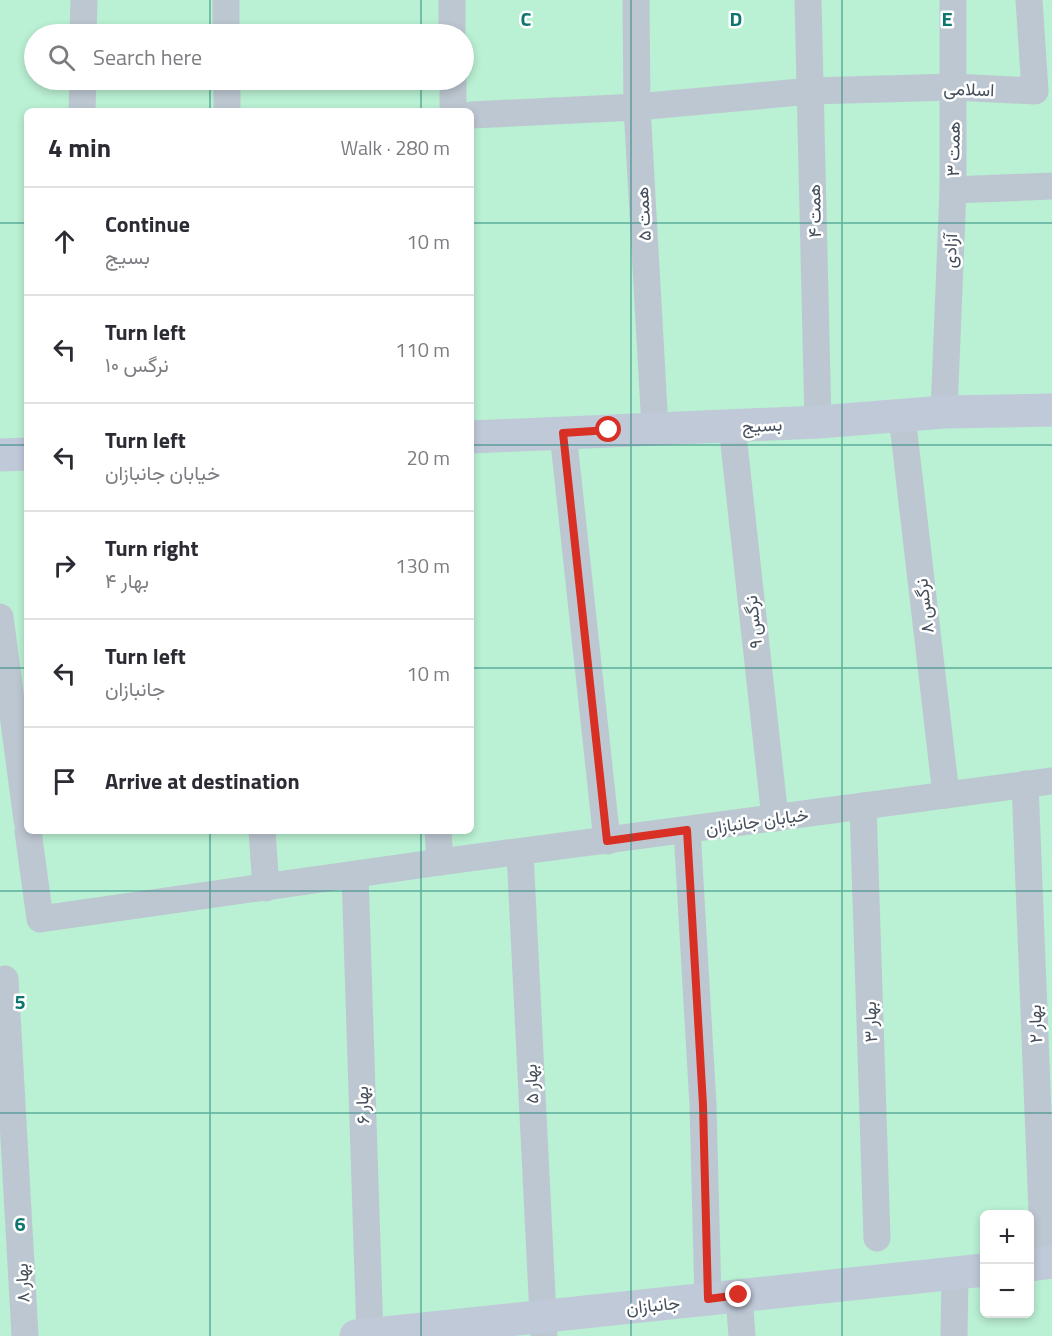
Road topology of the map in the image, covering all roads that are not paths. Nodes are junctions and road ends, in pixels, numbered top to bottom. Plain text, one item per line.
1 (84, 0) edge
2 (226, 0) edge
3 (452, 0) edge
4 (636, 0) edge
5 (808, 0) edge
6 (953, 0) edge
7 (1037, 16) edge
8 (83, 24) edge
9 (226, 24) edge
10 (453, 24) edge
11 (954, 87) junction
12 (82, 90) edge
13 (227, 90) edge
14 (453, 90) edge
15 (811, 91) junction
16 (1043, 93) edge
17 (637, 107) junction
18 (82, 108) edge
19 (227, 108) edge
20 (453, 108) edge
21 (474, 115) edge
22 (1052, 186) edge
23 (953, 190) junction
24 (1052, 410) edge
25 (944, 412) junction
26 (902, 416) junction
27 (818, 422) junction
28 (732, 426) junction
29 (655, 428) junction
30 (563, 433) junction
31 (474, 437) edge
32 (24, 454) edge
33 (0, 455) edge
34 (0, 617) edge
35 (1052, 781) edge
36 (1025, 784) junction
37 (946, 795) junction
38 (24, 797) edge
39 (863, 806) junction
40 (775, 818) junction
41 (687, 830) junction
42 (28, 834) edge
43 (262, 834) edge
44 (438, 834) edge
45 (607, 841) junction
46 (520, 853) junction
47 (440, 862) junction
48 (355, 875) junction
49 (266, 888) junction
50 (5, 979) dead end
51 (877, 1238) dead end
52 (1042, 1264) edge
53 (970, 1271) edge
54 (724, 1297) junction
55 (543, 1326) edge
56 (25, 1336) edge
57 (365, 1336) edge
58 (742, 1336) edge
59 (954, 1336) edge

1 - 8 street
2 - 9 street
3 - 10 street
4 - 17 street, همت ۵
5 - 15 street, همت ۴
6 - 11 street, همت ۳
7 - 16 street, اسلامی
11 - 15 street, اسلامی
11 - 16 street, اسلامی
11 - 23 street, همت ۳
12 - 18 street
13 - 19 street
14 - 20 street
15 - 17 street, اسلامی
15 - 27 street, همت ۴
17 - 21 street, اسلامی
17 - 29 street, همت ۵
22 - 23 street
23 - 25 street, آزادی
24 - 25 main road, بسیج
25 - 26 main road, بسیج
26 - 27 main road, بسیج
26 - 37 street, نرگس ۸
27 - 28 main road, بسیج
28 - 29 main road, بسیج
28 - 40 street, نرگس ۹
29 - 30 main road, بسیج
30 - 31 main road, بسیج
30 - 45 street
32 - 33 main road
34 - 38 street
35 - 36 street, خیابان جانبازان
36 - 37 street, خیابان جانبازان
36 - 52 street, بهار ۲
37 - 39 street, خیابان جانبازان
39 - 40 street, خیابان جانبازان
39 - 51 street, بهار ۳
40 - 41 street, خیابان جانبازان
41 - 45 street, خیابان جانبازان
41 - 54 street
42 - 49 street, خیابان جانبازان
43 - 49 street
44 - 47 street
45 - 46 street, خیابان جانبازان
46 - 47 street, خیابان جانبازان
46 - 55 street, بهار ۵
47 - 48 street, خیابان جانبازان
48 - 49 street, خیابان جانبازان
48 - 57 street, بهار ۶
50 - 56 street, بهار ۸
53 - 54 main road, جانبازان
53 - 59 street
54 - 55 main road, جانبازان
54 - 58 street
55 - 57 main road, جانبازان

